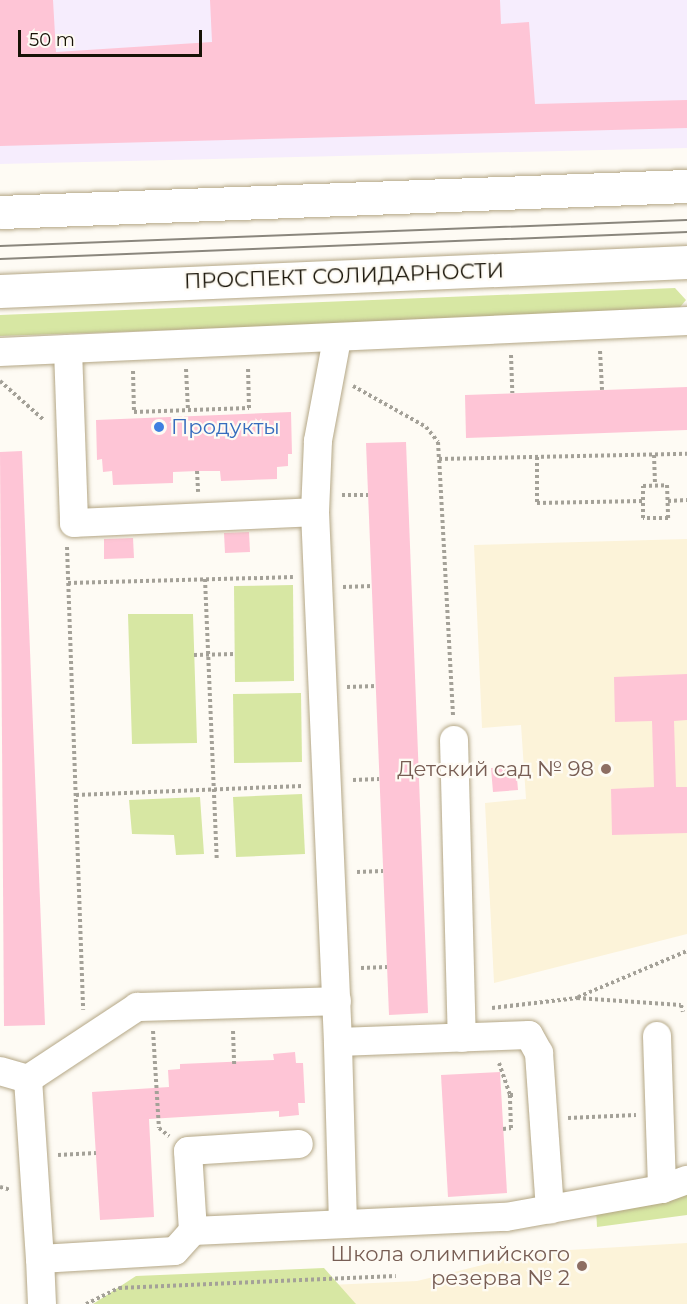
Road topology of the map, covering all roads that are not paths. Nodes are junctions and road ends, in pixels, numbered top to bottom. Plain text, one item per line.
1 (687, 186) edge
2 (0, 212) edge
3 (687, 262) edge
4 (0, 291) edge
5 (687, 321) edge
6 (337, 339) junction
7 (68, 349) junction
8 (0, 352) edge
9 (315, 512) junction
10 (454, 740) road end
11 (337, 1001) junction
12 (462, 1025) junction
13 (657, 1036) dead end
14 (338, 1042) junction
15 (0, 1071) edge
16 (28, 1079) junction
17 (299, 1144) dead end
18 (674, 1185) edge
19 (550, 1210) junction
20 (343, 1224) junction
21 (193, 1231) junction
22 (40, 1259) junction
23 (42, 1304) edge

1 - 2 main road
3 - 4 main road, ПРОСПЕКТ СОЛИДАРНОСТИ
5 - 6 street
6 - 7 street
6 - 9 street
7 - 8 street
7 - 9 street
9 - 11 street
10 - 12 street
11 - 14 street
11 - 16 street
12 - 14 street
12 - 19 street
13 - 18 street
14 - 20 street
15 - 16 street
16 - 22 street
17 - 21 street
18 - 19 street
19 - 20 street
20 - 21 street
21 - 22 street
22 - 23 street

